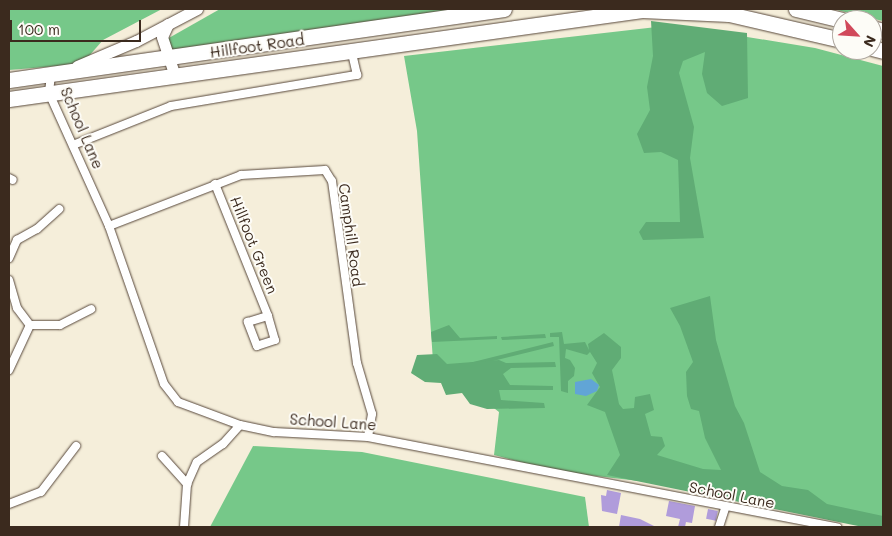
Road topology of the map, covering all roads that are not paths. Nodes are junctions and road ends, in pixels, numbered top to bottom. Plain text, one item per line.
1 (197, 9) edge
2 (504, 9) edge
3 (656, 9) edge
4 (796, 9) edge
5 (832, 18) edge
6 (168, 24) junction
7 (832, 38) edge
8 (351, 50) junction
9 (168, 58) junction
10 (59, 72) junction
11 (175, 76) junction
12 (9, 80) edge
13 (49, 93) junction
14 (9, 99) edge
15 (73, 144) junction
16 (215, 184) junction
17 (59, 209) dead end
18 (109, 226) junction
19 (9, 258) edge
20 (9, 280) edge
21 (91, 309) dead end
22 (268, 316) dead end
23 (30, 325) junction
24 (9, 370) edge
25 (240, 425) junction
26 (368, 437) junction
27 (76, 446) dead end
28 (162, 456) dead end
29 (187, 484) junction
30 (9, 504) edge
31 (725, 508) junction
32 (184, 527) edge
33 (719, 527) edge
34 (837, 527) edge

1 - 6 street
2 - 9 highway, Hillfoot Road
3 - 7 highway, Hillfoot Road
3 - 8 highway, Hillfoot Road
4 - 5 highway
6 - 9 street
6 - 10 street
8 - 11 highway, Hillfoot Road
8 - 15 street
9 - 10 highway, Hillfoot Road
9 - 11 street
10 - 12 highway, Hillfoot Road
10 - 13 street, School Lane
11 - 13 highway, Hillfoot Road
13 - 14 highway, Hillfoot Road
13 - 15 street, School Lane
15 - 18 street, School Lane
16 - 18 street, Camphill Road
16 - 22 street, Hillfoot Green
16 - 26 street, Camphill Road
17 - 19 street
18 - 25 street, School Lane
20 - 23 street
21 - 23 street
23 - 24 street
25 - 26 street, School Lane
25 - 29 street
26 - 31 street, School Lane
27 - 30 street
28 - 29 street
29 - 32 street
31 - 33 street
31 - 34 street, School Lane

